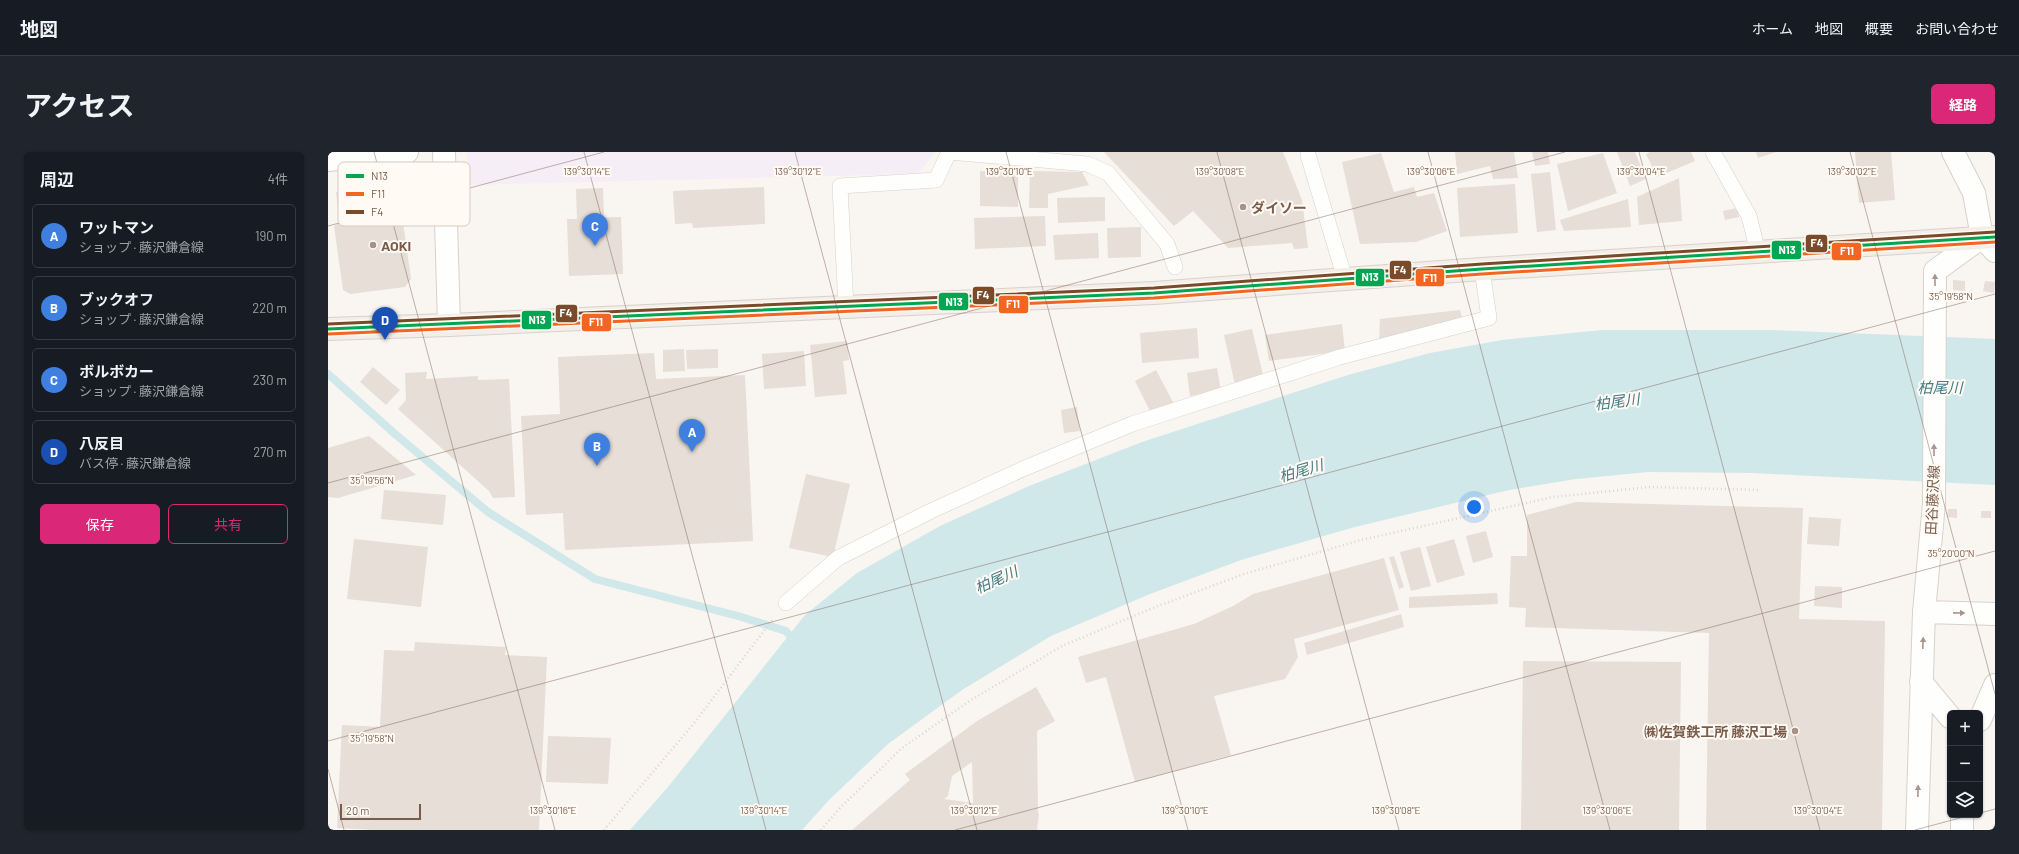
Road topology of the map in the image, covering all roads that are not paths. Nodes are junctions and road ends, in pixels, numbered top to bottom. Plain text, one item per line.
1 (407, 152) edge
2 (444, 152) edge
3 (953, 152) edge
4 (1713, 152) edge
5 (1953, 152) edge
6 (1308, 155) dead end
7 (1087, 158) edge
8 (328, 160) edge
9 (444, 162) edge
10 (446, 226) edge
11 (1991, 242) edge
12 (1758, 252) junction
13 (1175, 267) dead end
14 (1482, 269) junction
15 (1344, 279) junction
16 (846, 307) junction
17 (449, 325) junction
18 (328, 329) edge
19 (786, 603) road end
20 (1924, 612) junction
21 (1995, 614) edge
22 (1921, 682) junction
23 (1995, 685) edge
24 (1947, 713) edge
25 (1983, 713) edge
26 (1962, 818) edge
27 (1917, 830) edge
28 (1962, 830) edge

1 - 8 main road
2 - 9 main road
3 - 7 lane
3 - 16 lane
4 - 12 lane
5 - 11 main road
6 - 15 lane
7 - 13 lane
10 - 17 main road
11 - 12 main road
20 -> 11 main road, 田谷藤沢線
12 - 14 main road
14 - 15 main road
14 - 19 lane
15 - 16 main road
16 - 17 main road
17 - 18 main road
20 -> 21 main road
22 -> 20 main road, 田谷藤沢線
22 - 24 main road
27 -> 22 main road, 田谷藤沢線
23 - 25 main road
26 - 28 main road

